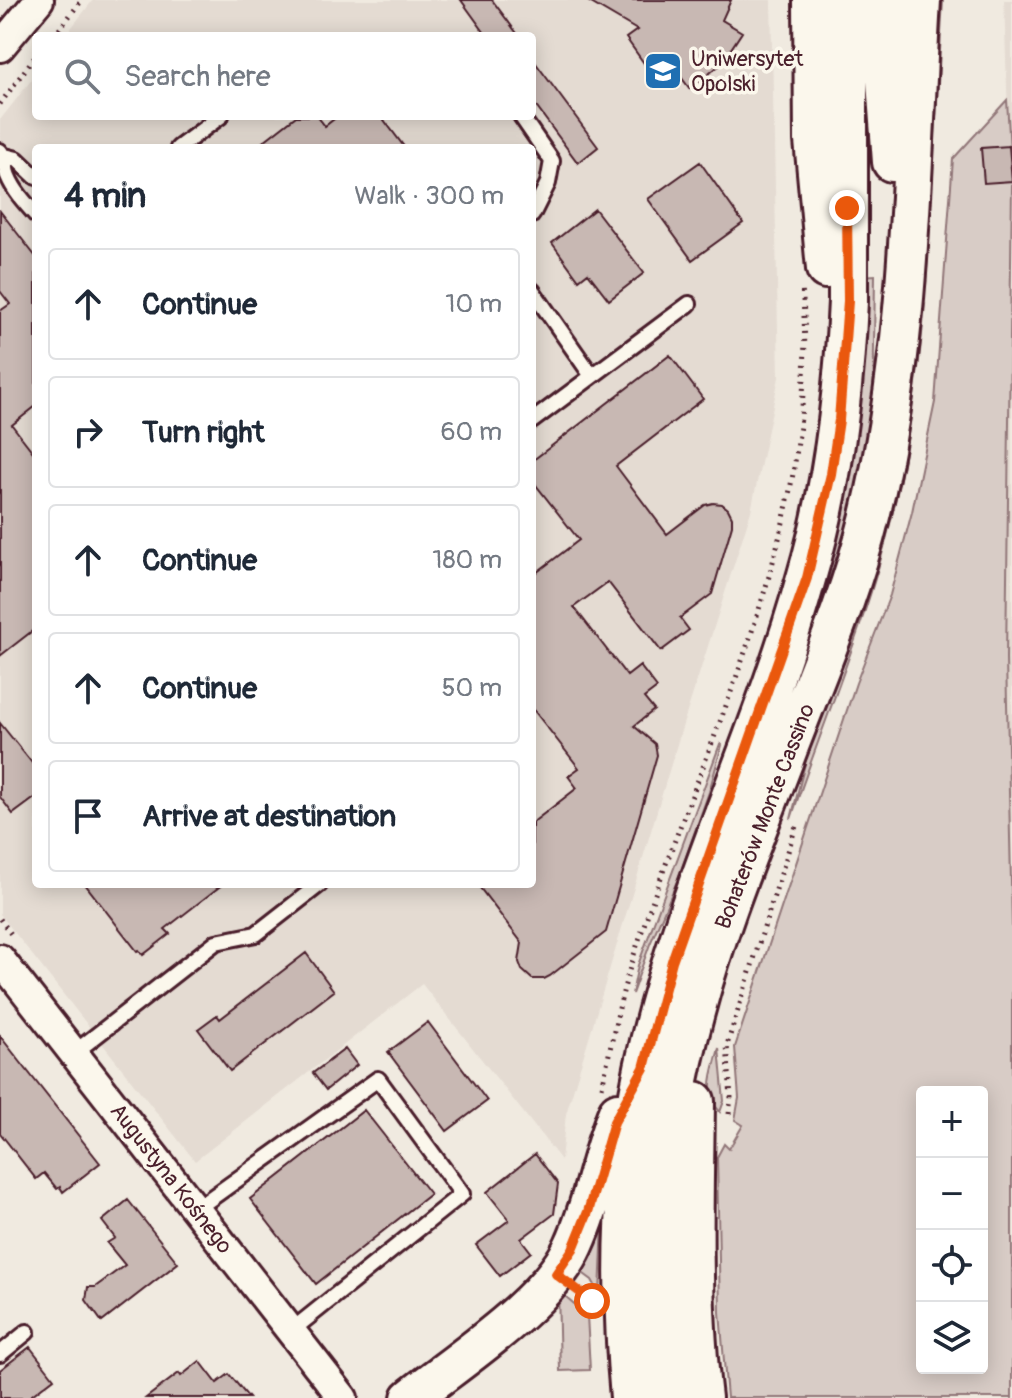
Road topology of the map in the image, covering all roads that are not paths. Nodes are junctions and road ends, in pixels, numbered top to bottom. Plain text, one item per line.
1 (39, 0) edge
2 (813, 0) edge
3 (848, 0) edge
4 (884, 0) edge
5 (921, 0) edge
6 (0, 47) edge
7 (216, 120) edge
8 (524, 120) edge
9 (183, 144) edge
10 (2, 153) edge
11 (32, 173) edge
12 (536, 207) edge
13 (32, 210) edge
14 (907, 239) junction
15 (536, 296) edge
16 (689, 304) dead end
17 (592, 376) junction
18 (841, 398) junction
19 (536, 418) edge
20 (315, 888) edge
21 (0, 959) edge
22 (695, 1011) junction
23 (74, 1053) junction
24 (644, 1068) junction
25 (196, 1209) junction
26 (291, 1331) junction
27 (27, 1332) dead end
28 (0, 1354) edge
29 (343, 1398) edge
30 (411, 1398) edge
31 (630, 1398) edge
32 (666, 1398) edge
33 (702, 1398) edge

1 - 6 street
2 - 18 main road
3 - 18 main road
4 - 14 main road
5 - 14 main road, Bohaterów Monte Cassino
7 - 9 lane
8 - 12 lane
10 - 11 lane
10 - 13 lane
14 - 22 main road, Bohaterów Monte Cassino
15 - 17 lane
16 - 17 lane
17 - 19 lane
18 - 24 main road, Bohaterów Monte Cassino
20 - 23 lane
21 - 23 street, Augustyna Kośnego
22 - 32 main road, Bohaterów Monte Cassino
22 - 33 main road
23 - 25 street, Augustyna Kośnego
24 - 30 main road
24 - 31 main road, Bohaterów Monte Cassino
25 - 26 street, Augustyna Kośnego
25 - 26 lane
26 - 29 street, Augustyna Kośnego
27 - 28 lane

